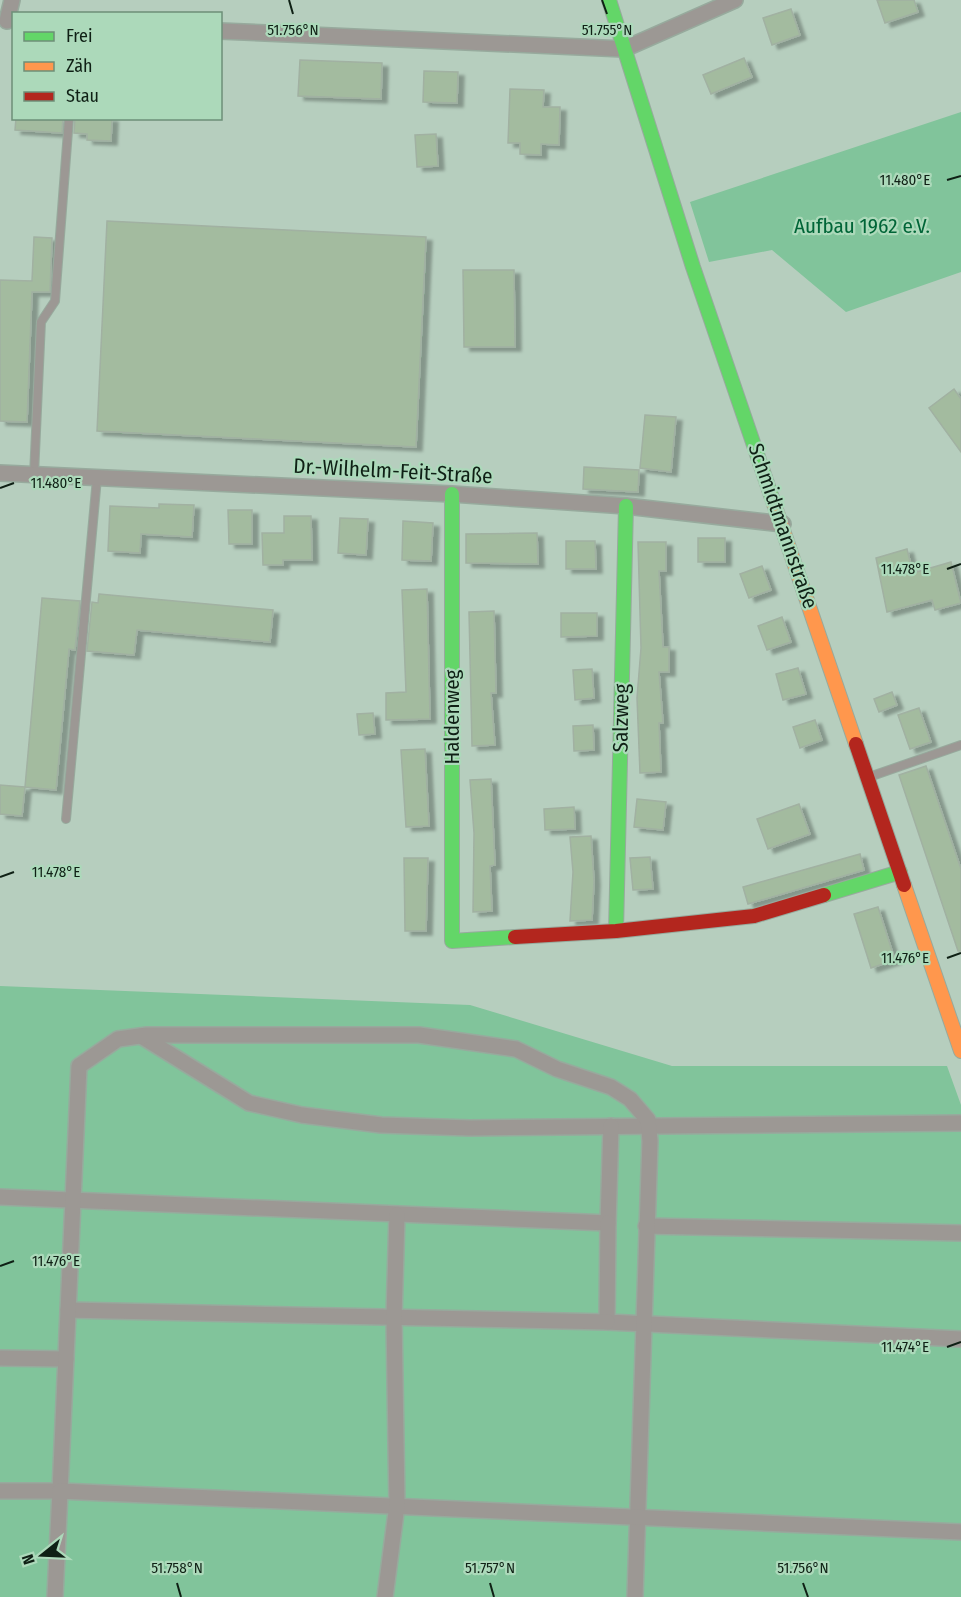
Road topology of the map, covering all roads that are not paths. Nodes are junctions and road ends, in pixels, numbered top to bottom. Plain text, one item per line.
1 (12, 0) edge
2 (609, 0) edge
3 (735, 0) edge
4 (7, 21) edge
5 (222, 31) edge
6 (624, 49) junction
7 (69, 120) edge
8 (0, 473) edge
9 (34, 475) junction
10 (97, 478) junction
11 (452, 494) junction
12 (626, 506) junction
13 (783, 524) junction
14 (961, 745) edge
15 (868, 777) junction
16 (66, 819) dead end
17 (900, 872) junction
18 (616, 931) junction
19 (141, 1036) junction
20 (961, 1051) edge
21 (961, 1123) edge
22 (649, 1125) junction
23 (611, 1126) junction
24 (0, 1197) edge
25 (73, 1203) junction
26 (397, 1215) junction
27 (608, 1223) junction
28 (646, 1226) junction
29 (961, 1233) edge
30 (68, 1310) junction
31 (394, 1317) junction
32 (607, 1322) junction
33 (643, 1325) junction
34 (961, 1339) edge
35 (0, 1358) edge
36 (66, 1359) junction
37 (0, 1491) edge
38 (60, 1491) junction
39 (397, 1505) junction
40 (637, 1517) junction
41 (961, 1532) edge
42 (54, 1597) edge
43 (385, 1597) edge
44 (635, 1597) edge

1 - 4 street
2 - 6 street, Schmidtmannstraße
3 - 6 street
5 - 6 street
6 - 13 street, Schmidtmannstraße
7 - 9 lane
8 - 9 street, Dr.-Wilhelm-Feit-Straße
9 - 10 street, Dr.-Wilhelm-Feit-Straße
10 - 11 street, Dr.-Wilhelm-Feit-Straße
10 - 16 lane
11 - 12 street, Dr.-Wilhelm-Feit-Straße
11 - 18 street, Haldenweg
12 - 13 street, Dr.-Wilhelm-Feit-Straße
12 - 18 street, Salzweg
13 - 15 street, Schmidtmannstraße
14 - 15 lane
15 - 17 street, Schmidtmannstraße
17 - 18 street
17 - 20 street, Schmidtmannstraße
19 - 22 street
19 - 23 street
19 - 25 street
21 - 22 street
22 - 23 street
22 - 28 street
23 - 27 street
24 - 25 street
25 - 26 street
25 - 30 street
26 - 27 street
26 - 31 street
27 - 32 street
28 - 29 street
28 - 33 street
30 - 31 street
30 - 36 street
31 - 32 street
31 - 39 street
32 - 33 street
33 - 34 street
33 - 40 street
35 - 36 street
36 - 38 street
37 - 38 street
38 - 39 street
38 - 42 street
39 - 40 street
39 - 43 street
40 - 41 street
40 - 44 street

